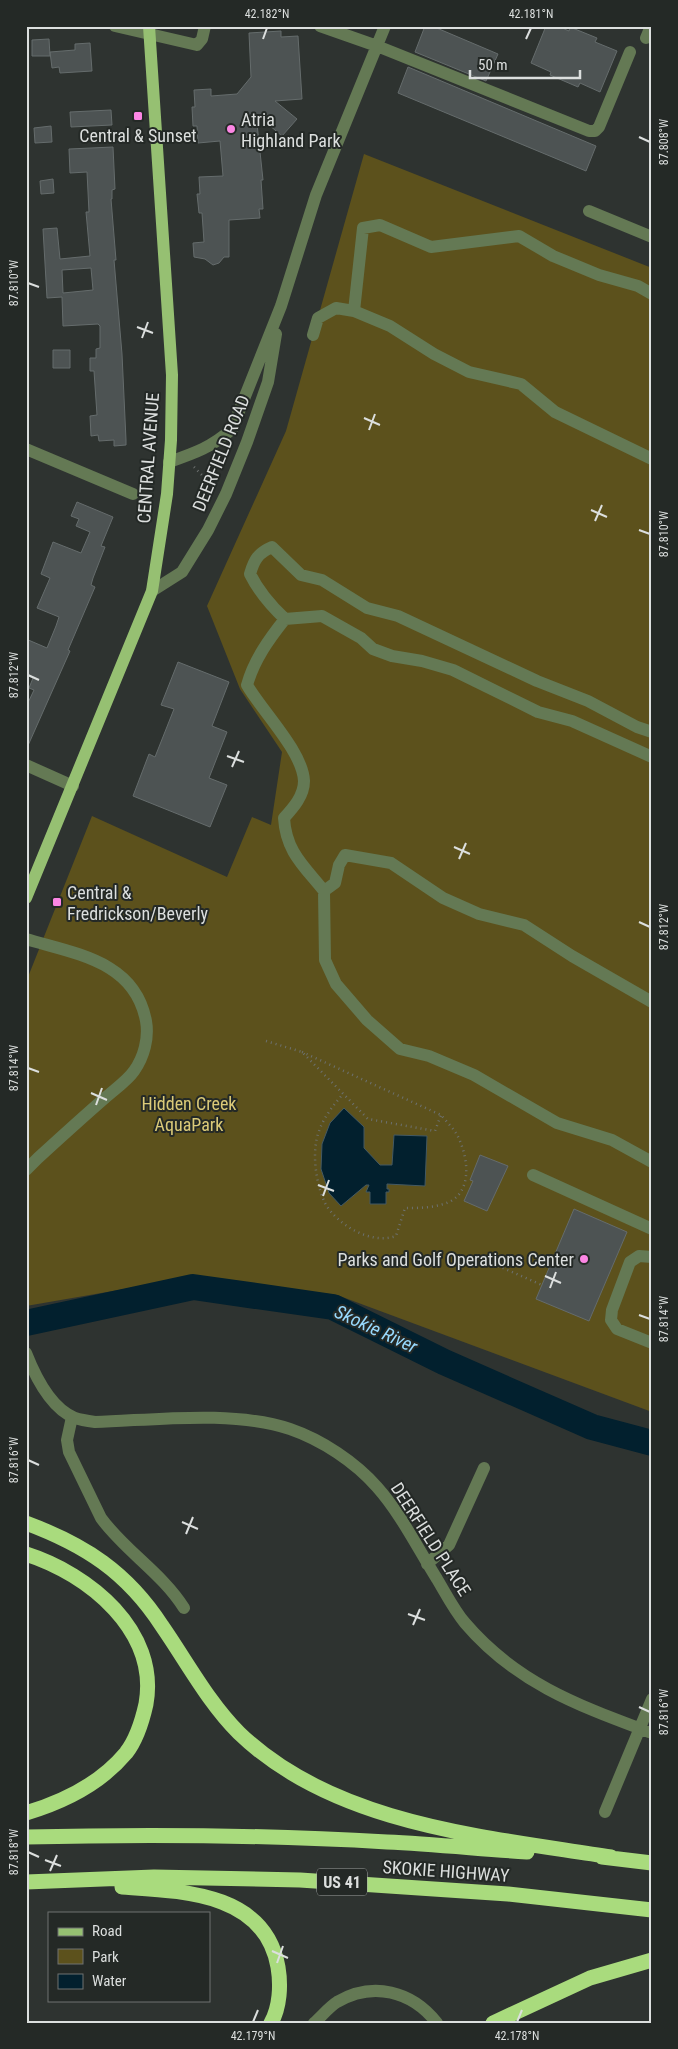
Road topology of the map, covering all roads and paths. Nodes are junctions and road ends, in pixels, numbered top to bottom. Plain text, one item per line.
1 (115, 26) edge
2 (206, 26) edge
3 (320, 26) edge
4 (385, 26) edge
5 (149, 30) edge
6 (377, 46) junction
7 (630, 52) dead end
8 (589, 211) dead end
9 (652, 237) edge
10 (652, 294) edge
11 (281, 306) junction
12 (354, 311) junction
13 (313, 335) dead end
14 (26, 449) edge
15 (652, 459) edge
16 (169, 462) junction
17 (193, 465) dead end
18 (220, 492) dead end
19 (133, 494) dead end
20 (152, 591) junction
21 (285, 619) junction
22 (652, 732) edge
23 (652, 757) edge
24 (26, 765) edge
25 (73, 786) junction
26 (324, 891) junction
27 (26, 898) edge
28 (26, 939) edge
29 (652, 1002) edge
30 (266, 1041) dead end
31 (302, 1052) junction
32 (343, 1094) junction
33 (441, 1115) junction
34 (652, 1162) edge
35 (26, 1170) edge
36 (533, 1175) dead end
37 (652, 1228) edge
38 (652, 1257) edge
39 (489, 1262) dead end
40 (542, 1285) dead end
41 (652, 1343) edge
42 (27, 1354) edge
43 (72, 1417) junction
44 (484, 1468) dead end
45 (26, 1523) edge
46 (26, 1554) edge
47 (427, 1564) junction
48 (184, 1608) dead end
49 (652, 1699) edge
50 (639, 1728) junction
51 (652, 1733) edge
52 (605, 1812) dead end
53 (26, 1813) edge
54 (26, 1837) edge
55 (611, 1857) junction
56 (652, 1863) edge
57 (29, 1882) edge
58 (652, 1910) edge
59 (652, 1960) edge
60 (494, 2022) edge
61 (271, 2023) edge
62 (314, 2023) edge
63 (437, 2023) edge

1 - 5 street
2 - 5 street
3 - 6 street
4 - 6 street, DEERFIELD ROAD
5 - 16 main road, CENTRAL AVENUE
6 - 7 street
6 - 11 street, DEERFIELD ROAD
8 - 9 street
10 - 12 street
11 - 16 street, DEERFIELD ROAD
11 - 20 street, DEERFIELD ROAD
12 - 13 street
12 - 15 street
14 - 19 street
16 - 20 main road, CENTRAL AVENUE
17 - 18 path
20 - 25 main road, CENTRAL AVENUE
21 - 22 street
21 - 23 street
21 - 26 street
24 - 25 street
25 - 27 main road, CENTRAL AVENUE
26 - 29 street
26 - 34 street
28 - 35 street
30 - 31 path
31 - 32 path
31 - 33 path
32 - 33 path
32 - 33 path
36 - 37 street
38 - 41 street
39 - 40 path
42 - 43 street
43 - 47 street, DEERFIELD PLACE
43 - 48 street
44 - 47 street
45 - 55 highway
46 - 53 highway
47 - 50 street, DEERFIELD PLACE
49 - 50 street
50 - 51 street, DEERFIELD PLACE
50 - 52 street
54 - 55 highway, SKOKIE HIGHWAY
55 - 56 highway, SKOKIE HIGHWAY
57 - 58 highway, SKOKIE HIGHWAY / US 41
57 - 61 highway
59 - 60 highway
62 - 63 street

